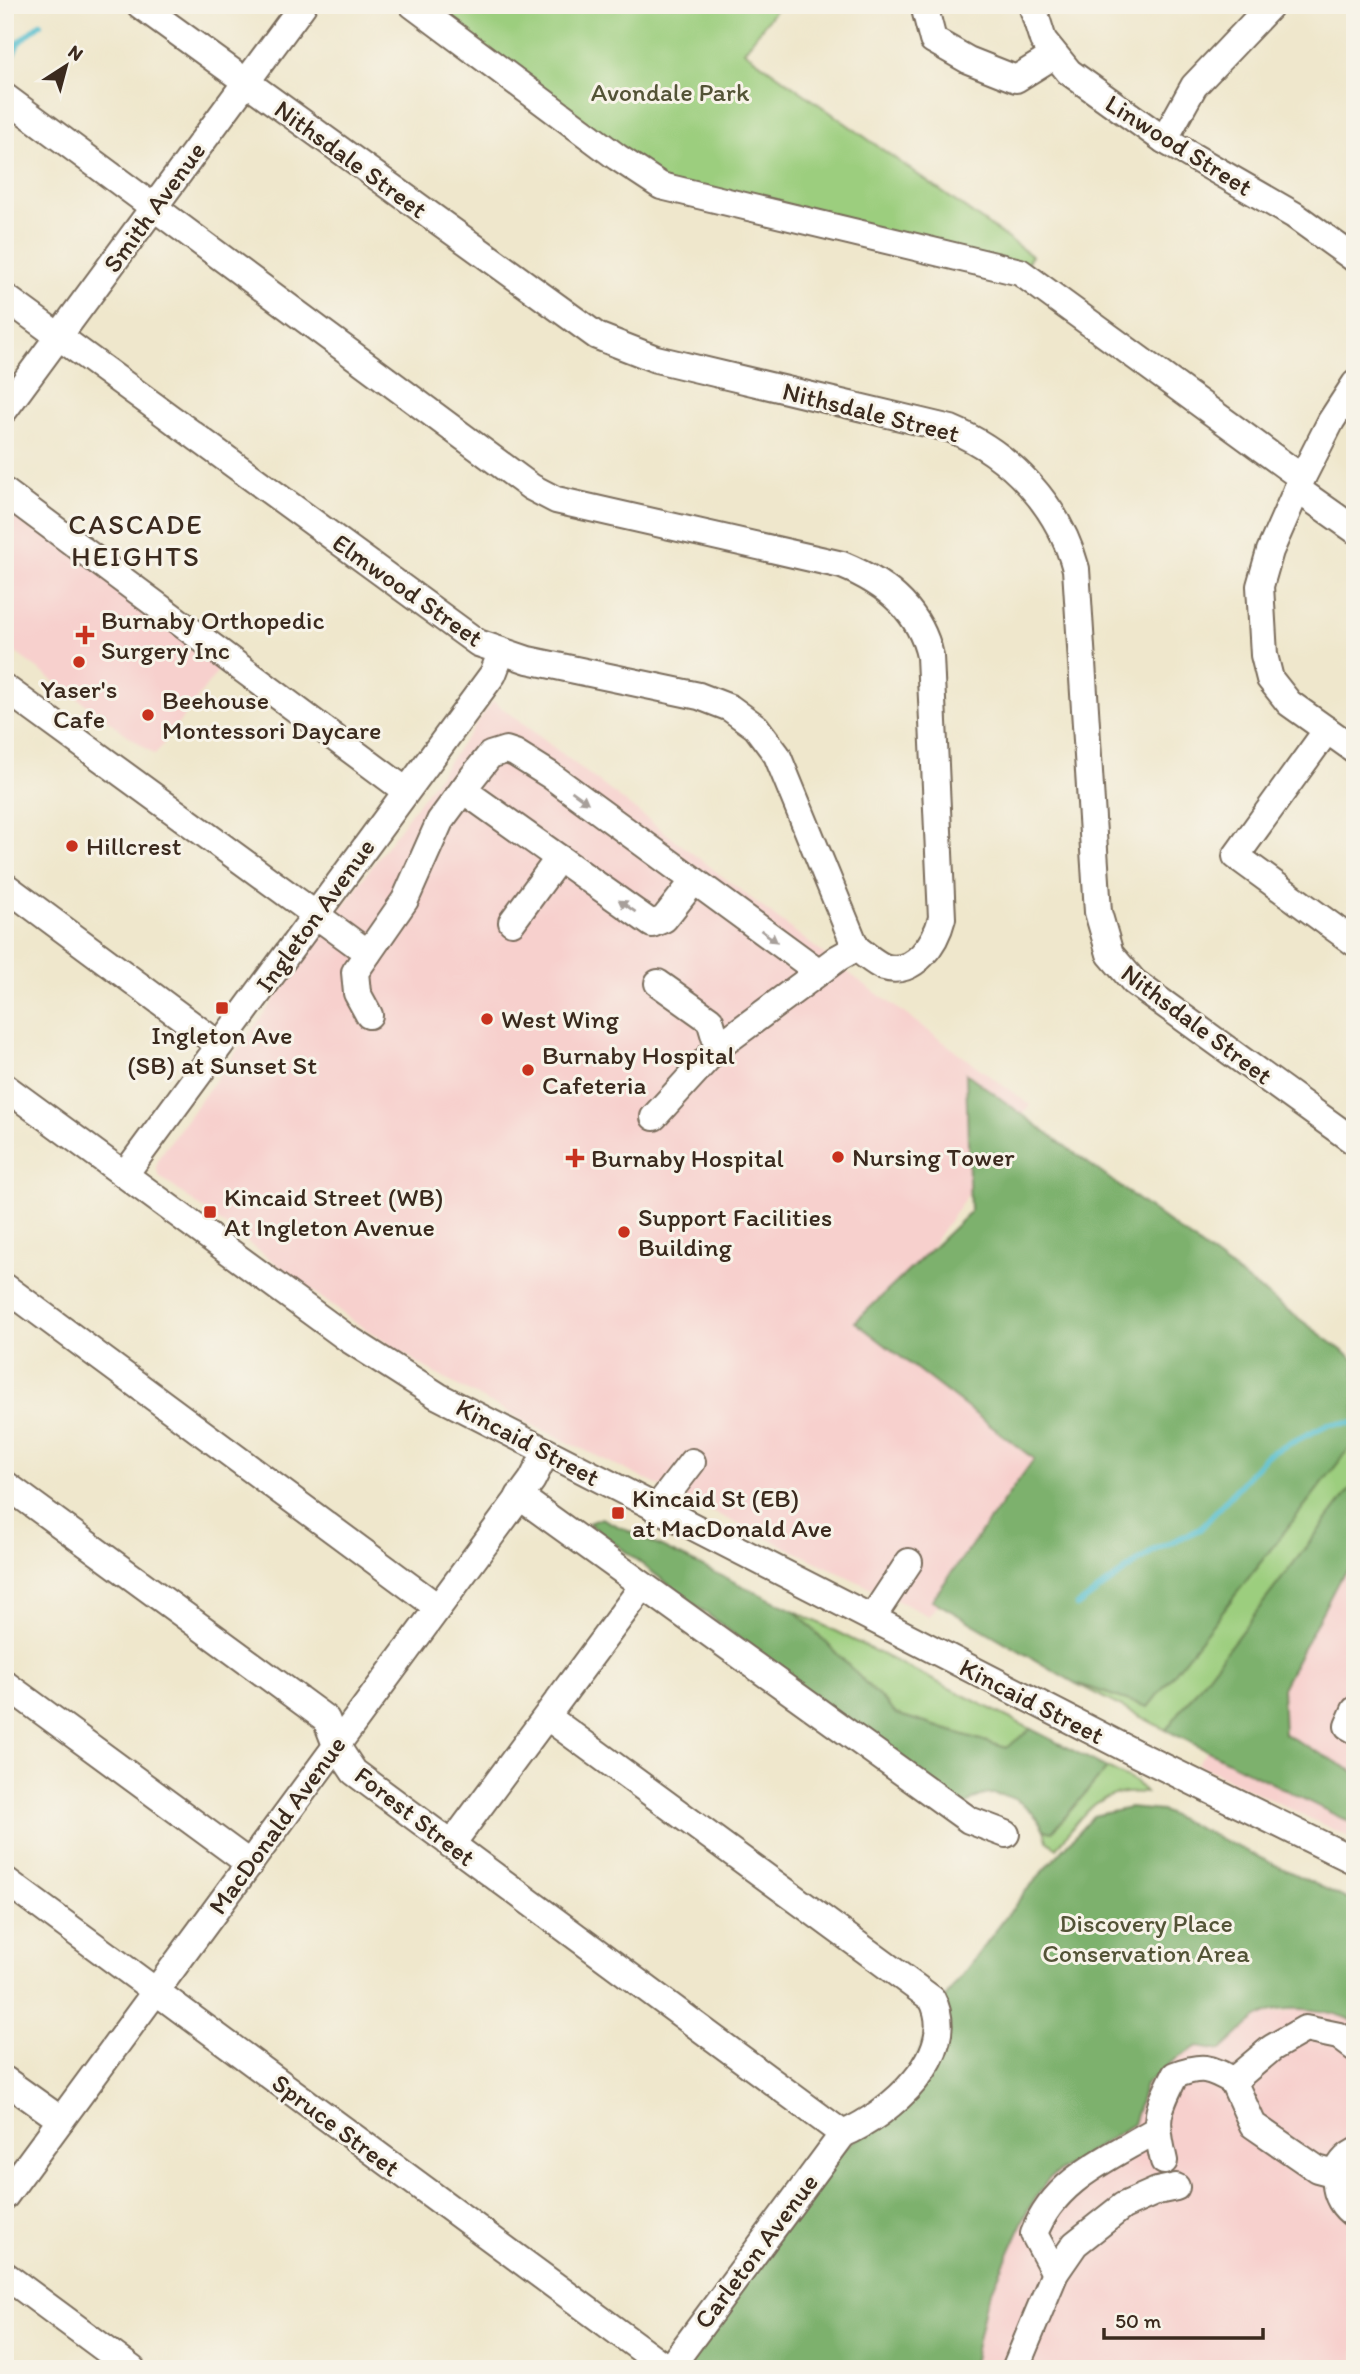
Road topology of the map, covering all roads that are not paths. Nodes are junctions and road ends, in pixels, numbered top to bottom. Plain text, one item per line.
1 (140, 5) edge
2 (303, 5) edge
3 (413, 5) edge
4 (929, 5) edge
5 (1032, 5) edge
6 (1271, 5) edge
7 (1053, 56) junction
8 (246, 82) junction
9 (5, 97) edge
10 (1164, 140) junction
11 (155, 207) junction
12 (1355, 259) edge
13 (5, 297) edge
14 (60, 336) junction
15 (1355, 384) edge
16 (5, 409) edge
17 (1300, 484) junction
18 (5, 492) edge
19 (1355, 530) edge
20 (502, 653) junction
21 (5, 688) edge
22 (1327, 730) junction
23 (1355, 750) edge
24 (406, 790) junction
25 (463, 790) junction
26 (559, 858) junction
27 (694, 881) junction
28 (5, 886) edge
29 (314, 915) junction
30 (513, 922) dead end
31 (1355, 943) edge
32 (856, 948) junction
33 (368, 953) junction
34 (819, 972) junction
35 (658, 983) dead end
36 (369, 1015) dead end
37 (219, 1045) junction
38 (718, 1046) junction
39 (5, 1087) edge
40 (654, 1116) dead end
41 (1355, 1142) edge
42 (125, 1174) junction
43 (5, 1287) edge
44 (546, 1452) junction
45 (692, 1462) dead end
46 (5, 1483) edge
47 (519, 1496) junction
48 (656, 1508) junction
49 (909, 1562) dead end
50 (643, 1586) junction
51 (436, 1606) junction
52 (872, 1618) junction
53 (5, 1684) edge
54 (1355, 1710) edge
55 (549, 1718) junction
56 (1355, 1730) edge
57 (336, 1745) junction
58 (1006, 1834) dead end
59 (451, 1845) junction
60 (1355, 1861) edge
61 (250, 1864) junction
62 (5, 1880) edge
63 (156, 1991) junction
64 (1355, 2048) edge
65 (5, 2080) edge
66 (1233, 2081) junction
67 (61, 2120) junction
68 (1156, 2130) junction
69 (844, 2134) junction
70 (1355, 2152) edge
71 (1164, 2161) dead end
72 (1336, 2174) junction
73 (1176, 2187) dead end
74 (5, 2196) edge
75 (1355, 2215) edge
76 (1055, 2273) junction
77 (5, 2275) edge
78 (131, 2369) edge
79 (669, 2369) edge
80 (1014, 2369) edge

1 - 8 street, Nithsdale Street
2 - 8 street, Smith Avenue
3 - 17 street
4 - 7 street
5 - 7 street, Linwood Street
6 - 10 street
7 - 10 street, Linwood Street
8 - 11 street, Smith Avenue
8 - 41 street, Nithsdale Street
9 - 11 street
10 - 12 street, Linwood Street
11 - 14 street, Smith Avenue
11 - 32 street
13 - 14 street, Elmwood Street
14 - 16 street, Smith Avenue
14 - 20 street, Elmwood Street
15 - 17 street
17 - 19 street
17 - 22 street
18 - 24 street
20 - 24 street, Ingleton Avenue
20 - 32 street, Elmwood Street
21 - 29 street
22 - 23 street
22 - 31 street
24 - 29 street, Ingleton Avenue
25 - 26 street
25 -> 27 street
25 - 33 street
27 -> 26 street
26 - 30 street
27 -> 34 street
28 - 37 street
29 - 33 street
29 - 37 street, Ingleton Avenue
32 - 34 street
33 - 36 street
34 - 38 street
35 - 38 street
37 - 42 street, Ingleton Avenue
38 - 40 street
39 - 42 street, Kincaid Street
42 - 44 street, Kincaid Street
43 - 51 street
44 - 47 street, MacDonald Avenue
44 - 48 street, Kincaid Street
45 - 48 street
46 - 57 street, Forest Street
47 - 50 street, Kincaid Street
47 - 51 street, MacDonald Avenue
48 - 52 street, Kincaid Street
49 - 52 street
50 - 55 street
50 - 58 street, Kincaid Street
51 - 57 street, MacDonald Avenue
52 - 60 street, Kincaid Street
53 - 61 street
54 - 56 street
55 - 59 street
55 - 69 street
57 - 59 street, Forest Street
57 - 61 street, MacDonald Avenue
59 - 69 street, Forest Street
61 - 63 street, MacDonald Avenue
62 - 63 street, Spruce Street
63 - 67 street, MacDonald Avenue
63 - 79 street, Spruce Street
64 - 66 street
65 - 67 street
66 - 68 street
66 - 72 street
67 - 74 street, MacDonald Avenue
68 - 71 street
68 - 76 street
69 - 79 street, Carleton Avenue
70 - 72 street
72 - 75 street
73 - 76 street
76 - 80 street
77 - 78 street

